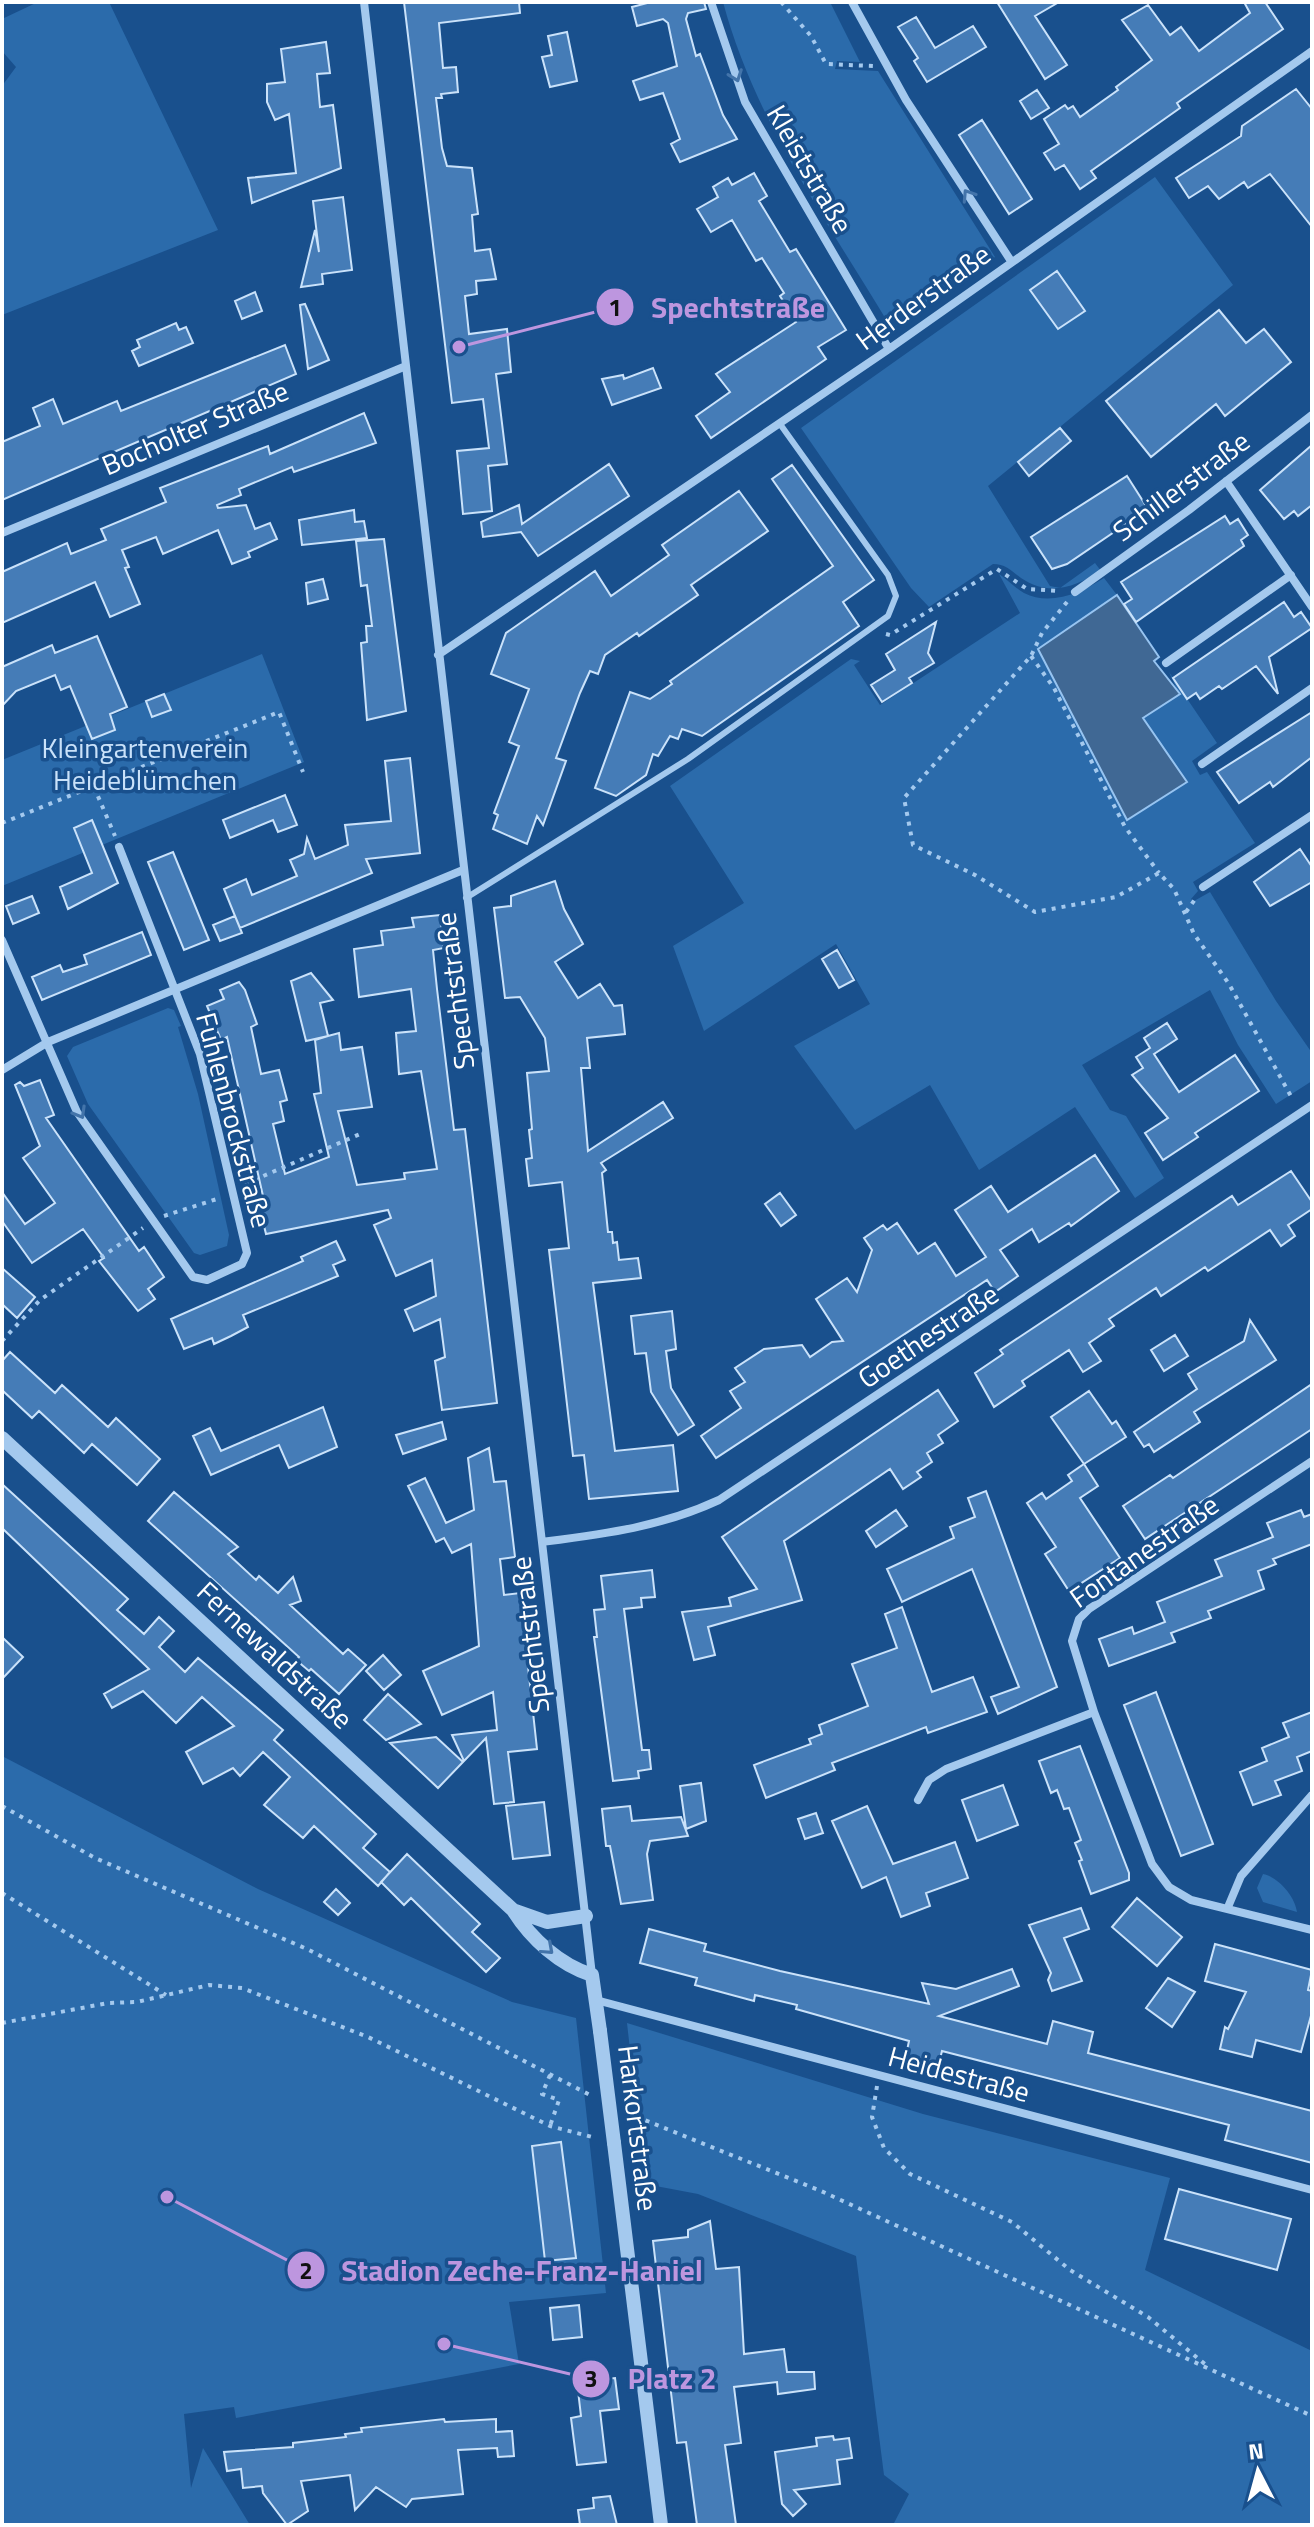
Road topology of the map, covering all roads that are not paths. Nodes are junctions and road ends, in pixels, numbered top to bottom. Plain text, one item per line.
1 (364, 2) edge
2 (711, 2) edge
3 (852, 2) edge
4 (1312, 51) edge
5 (1011, 261) junction
6 (889, 349) junction
7 (406, 366) junction
8 (1312, 415) edge
9 (780, 424) junction
10 (1226, 481) junction
11 (2, 533) edge
12 (1291, 575) junction
13 (1075, 592) road end
14 (1310, 600) edge
15 (438, 655) junction
16 (1166, 663) dead end
17 (1312, 688) edge
18 (1202, 764) dead end
19 (1312, 815) edge
20 (119, 847) road end
21 (463, 870) junction
22 (1203, 887) dead end
23 (466, 898) junction
24 (2, 940) edge
25 (175, 991) junction
26 (48, 1042) junction
27 (2, 1070) edge
28 (1312, 1105) edge
29 (2, 1438) edge
30 (1312, 1461) edge
31 (542, 1542) junction
32 (1094, 1712) junction
33 (1312, 1795) edge
34 (918, 1800) dead end
35 (1228, 1907) junction
36 (513, 1910) junction
37 (586, 1916) junction
38 (1312, 1930) edge
39 (592, 1975) junction
40 (596, 2000) junction
41 (1312, 2190) edge
42 (661, 2525) edge

1 - 7 street, Spechtstraße
2 -> 6 street, Kleiststraße
5 -> 3 street
4 - 5 street, Herderstraße
5 - 6 street, Herderstraße
6 - 9 street, Herderstraße
7 - 11 street, Bocholter Straße
7 - 15 street, Spechtstraße
8 - 10 street, Schillerstraße
9 - 15 street, Herderstraße
9 - 23 lane
10 - 12 street
10 - 13 street, Schillerstraße
12 - 14 street
12 - 16 street
15 - 21 street, Spechtstraße
17 - 18 street
19 - 22 street
20 - 25 street, Fuhlenbrockstraße
21 - 23 street, Spechtstraße
21 - 25 street, Fuhlenbrockstraße
23 - 31 street, Spechtstraße
24 - 26 street, Fuhlenbrockstraße
25 - 26 street, Fuhlenbrockstraße
26 -> 25 street, Fuhlenbrockstraße
26 - 27 street, Fuhlenbrockstraße
28 - 31 street, Goethestraße
29 - 36 street, Fernewaldstraße
30 - 32 street, Fontanestraße
31 - 37 street, Spechtstraße
32 - 34 street
32 - 35 street, Fontanestraße
33 - 35 street
35 - 38 street, Fontanestraße
36 - 37 street, Fernewaldstraße
36 -> 39 street, Fernewaldstraße
37 - 39 street, Spechtstraße
39 - 40 street, Harkortstraße
40 - 41 street, Heidestraße
40 - 42 street, Harkortstraße, bridge

